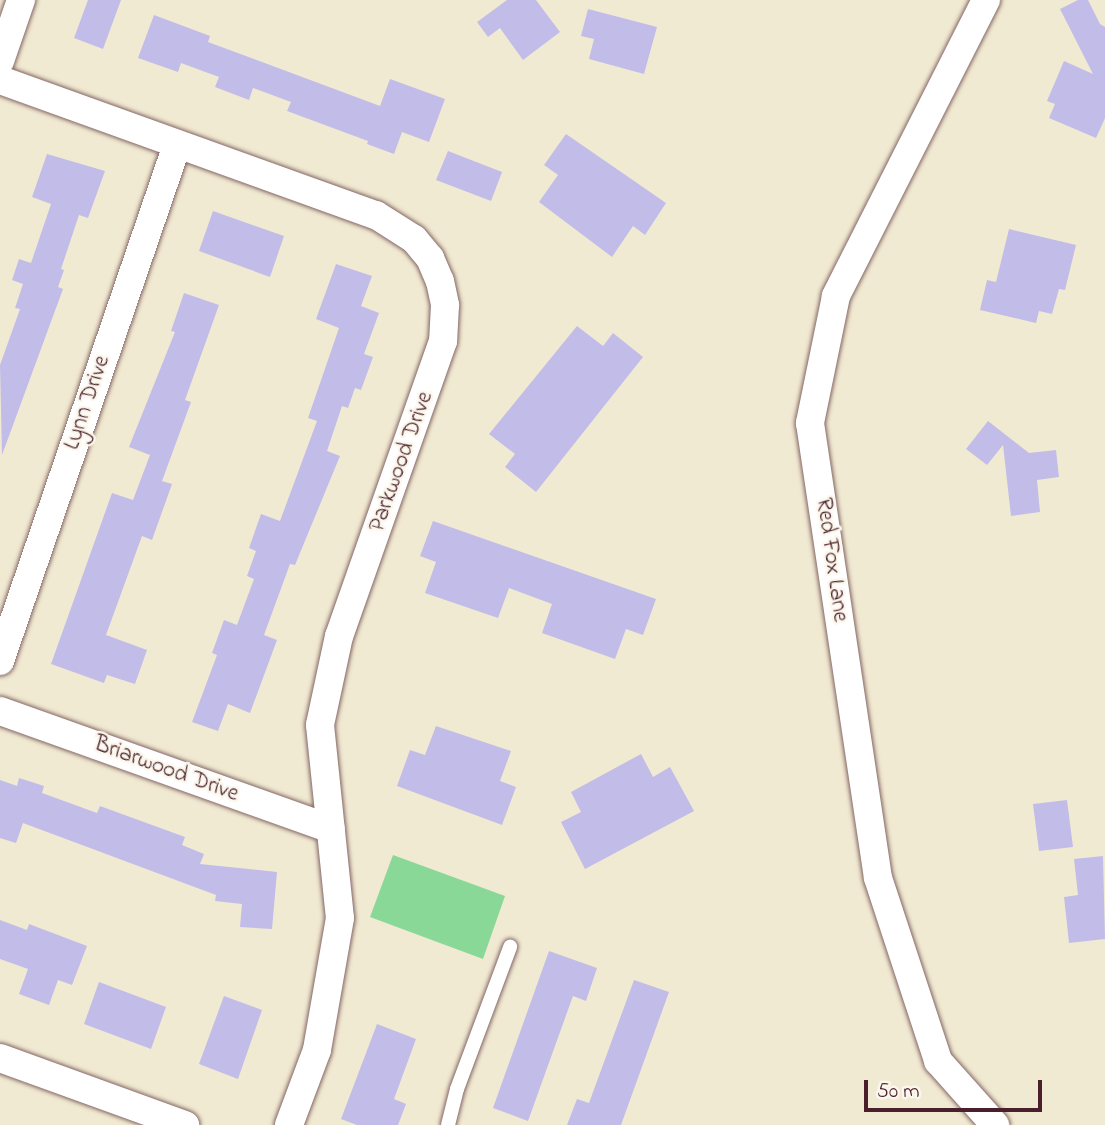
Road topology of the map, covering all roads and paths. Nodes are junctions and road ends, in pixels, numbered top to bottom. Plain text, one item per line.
1 (21, 0) edge
2 (986, 0) edge
3 (0, 61) edge
4 (0, 80) edge
5 (177, 145) junction
6 (0, 661) edge
7 (0, 711) edge
8 (331, 829) junction
9 (510, 947) dead end
10 (0, 1058) edge
11 (186, 1125) edge
12 (289, 1125) edge
13 (448, 1125) edge
14 (995, 1125) edge

1 - 3 street
2 - 14 street, Red Fox Lane
4 - 5 street, Parkwood Drive
5 - 6 street, Lynn Drive
5 - 8 street, Parkwood Drive
7 - 8 street, Briarwood Drive
8 - 12 street, Parkwood Drive
9 - 13 lane
10 - 11 street

